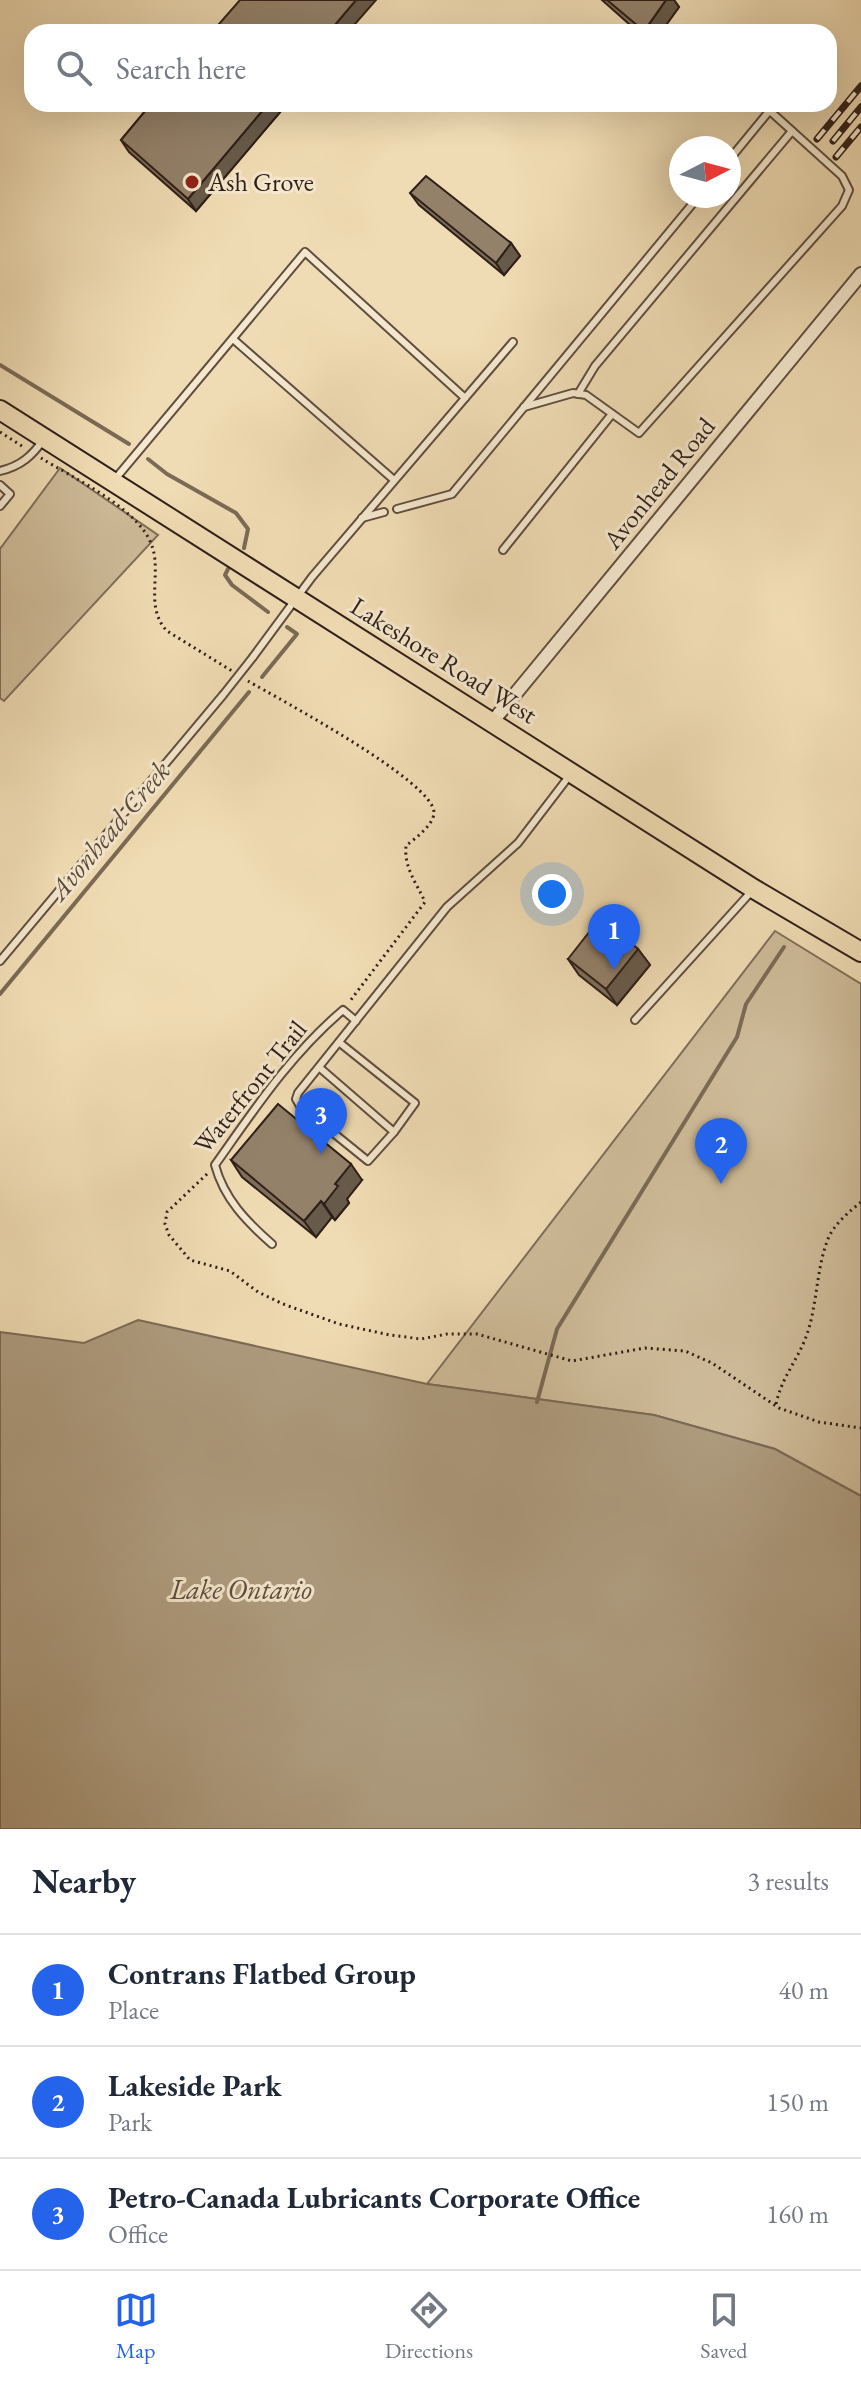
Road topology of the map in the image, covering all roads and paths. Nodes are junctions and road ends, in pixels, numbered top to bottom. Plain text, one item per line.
1 (769, 112) edge
2 (771, 112) edge
3 (792, 131) junction
4 (741, 146) edge
5 (689, 208) edge
6 (861, 274) edge
7 (233, 339) junction
8 (513, 342) dead end
9 (578, 394) junction
10 (465, 398) junction
11 (524, 407) junction
12 (0, 410) edge
13 (612, 414) junction
14 (0, 432) edge
15 (39, 446) junction
16 (0, 471) edge
17 (394, 480) junction
18 (114, 481) junction
19 (0, 485) edge
20 (0, 506) edge
21 (397, 509) dead end
22 (384, 512) dead end
23 (362, 518) junction
24 (503, 550) dead end
25 (299, 598) junction
26 (235, 673) dead end
27 (249, 681) dead end
28 (493, 721) junction
29 (572, 772) junction
30 (754, 889) junction
31 (861, 952) edge
32 (0, 961) edge
33 (343, 1010) junction
34 (635, 1020) dead end
35 (356, 1021) junction
36 (340, 1043) junction
37 (320, 1068) junction
38 (394, 1132) junction
39 (215, 1165) junction
40 (861, 1202) edge
41 (272, 1244) dead end
42 (776, 1405) junction
43 (861, 1428) edge

1 - 4 lane
2 - 3 lane
3 - 9 lane
3 - 13 lane
5 - 11 lane
6 - 28 street, Avonhead Road
7 - 10 lane
7 - 17 lane
7 - 18 lane
8 - 10 lane
9 - 11 lane
9 - 13 lane
10 - 17 lane
11 - 21 lane
12 - 15 main road, Lakeshore Road West
13 - 24 lane
14 - 15 path
15 - 16 lane
15 - 18 main road, Lakeshore Road West
15 - 26 path
17 - 23 lane
18 - 25 main road, Lakeshore Road West
19 - 20 lane
22 - 23 lane
23 - 25 lane
25 - 28 main road, Lakeshore Road West
25 - 32 lane, bridge
27 - 33 path, Waterfront Trail
28 - 29 main road, Lakeshore Road West
29 - 30 main road, Lakeshore Road West
29 - 35 lane
30 - 31 main road, Lakeshore Road West
30 - 34 lane
33 - 35 lane
33 - 39 lane, Waterfront Trail
35 - 36 lane
36 - 37 lane
36 - 38 lane
37 - 38 lane
37 - 38 lane
39 - 41 lane
39 - 42 path, Waterfront Trail
40 - 42 path
42 - 43 path, Waterfront Trail

